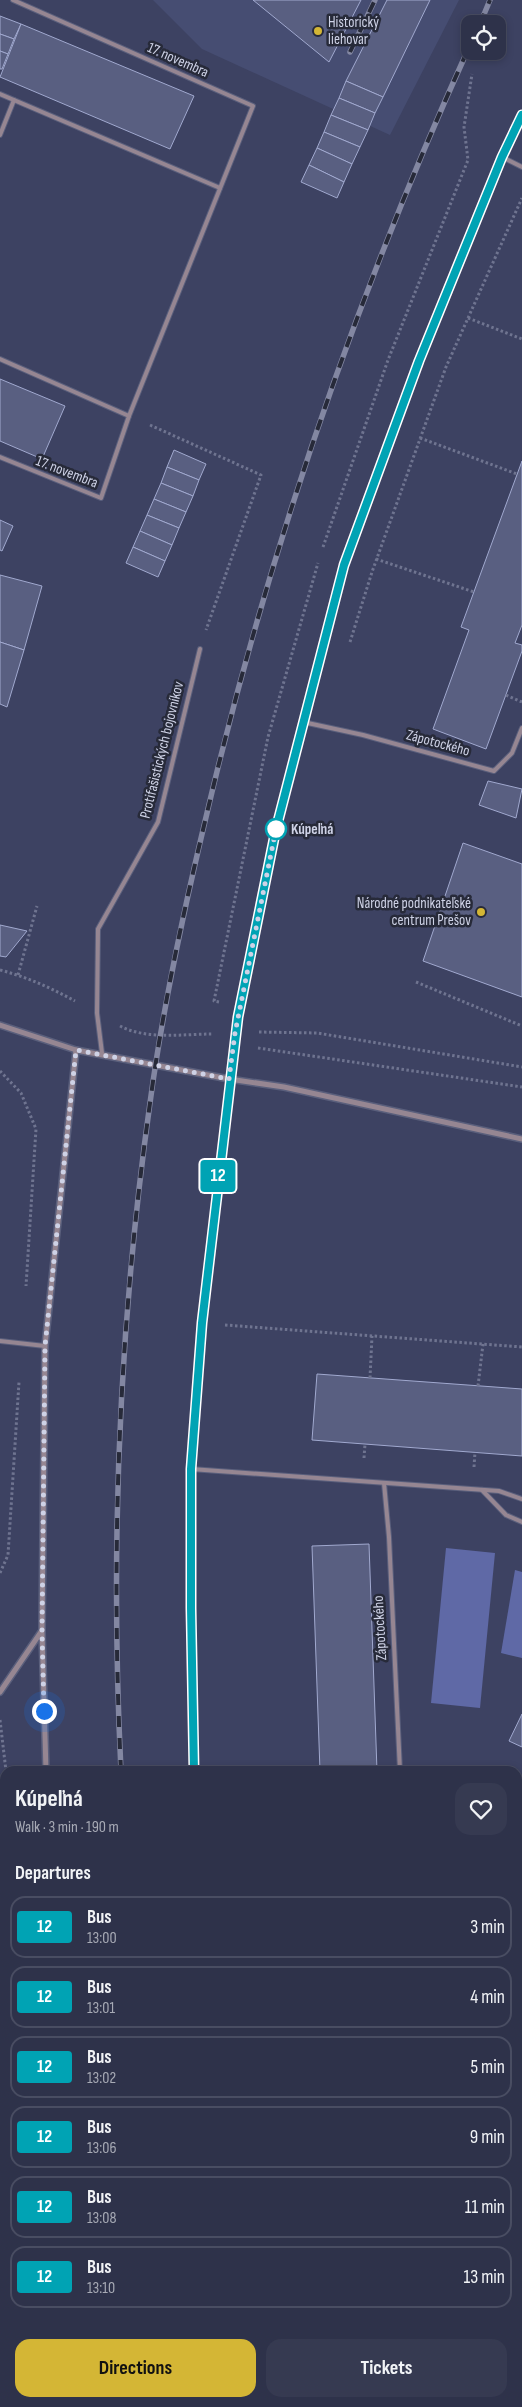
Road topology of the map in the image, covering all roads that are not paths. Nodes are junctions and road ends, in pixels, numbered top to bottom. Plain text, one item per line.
1 (13, 0) edge
2 (0, 94) edge
3 (14, 100) junction
4 (522, 115) edge
5 (0, 136) edge
6 (502, 157) junction
7 (522, 167) edge
8 (220, 188) junction
9 (0, 359) edge
10 (129, 416) junction
11 (0, 457) edge
12 (200, 649) road end
13 (303, 722) junction
14 (522, 728) edge
15 (0, 1024) edge
16 (76, 1050) junction
17 (102, 1053) junction
18 (229, 1079) junction
19 (522, 1139) edge
20 (0, 1341) edge
21 (45, 1346) junction
22 (191, 1469) junction
23 (384, 1483) junction
24 (482, 1490) junction
25 (522, 1499) edge
26 (522, 1522) edge
27 (42, 1632) junction
28 (0, 1692) edge
29 (46, 1766) edge
30 (194, 1766) edge
31 (400, 1766) edge

1 - 8 lane, 17. novembra
2 - 3 lane
3 - 5 lane
3 - 8 lane
4 - 6 street
6 - 7 lane
6 - 13 street
8 - 10 lane, 17. novembra
9 - 10 lane
10 - 11 lane, 17. novembra
12 - 17 lane, Protifašistických bojovníkov
13 - 14 lane, Zápotockého
13 - 18 street
15 - 16 street
16 - 17 street
16 - 21 street
17 - 18 street
18 - 19 street
18 - 22 street
20 - 21 lane
21 - 27 street
22 - 23 lane
22 - 30 street
23 - 24 lane
23 - 31 lane, Zápotockého
24 - 25 lane
24 - 26 lane
27 - 28 street
27 - 29 street

